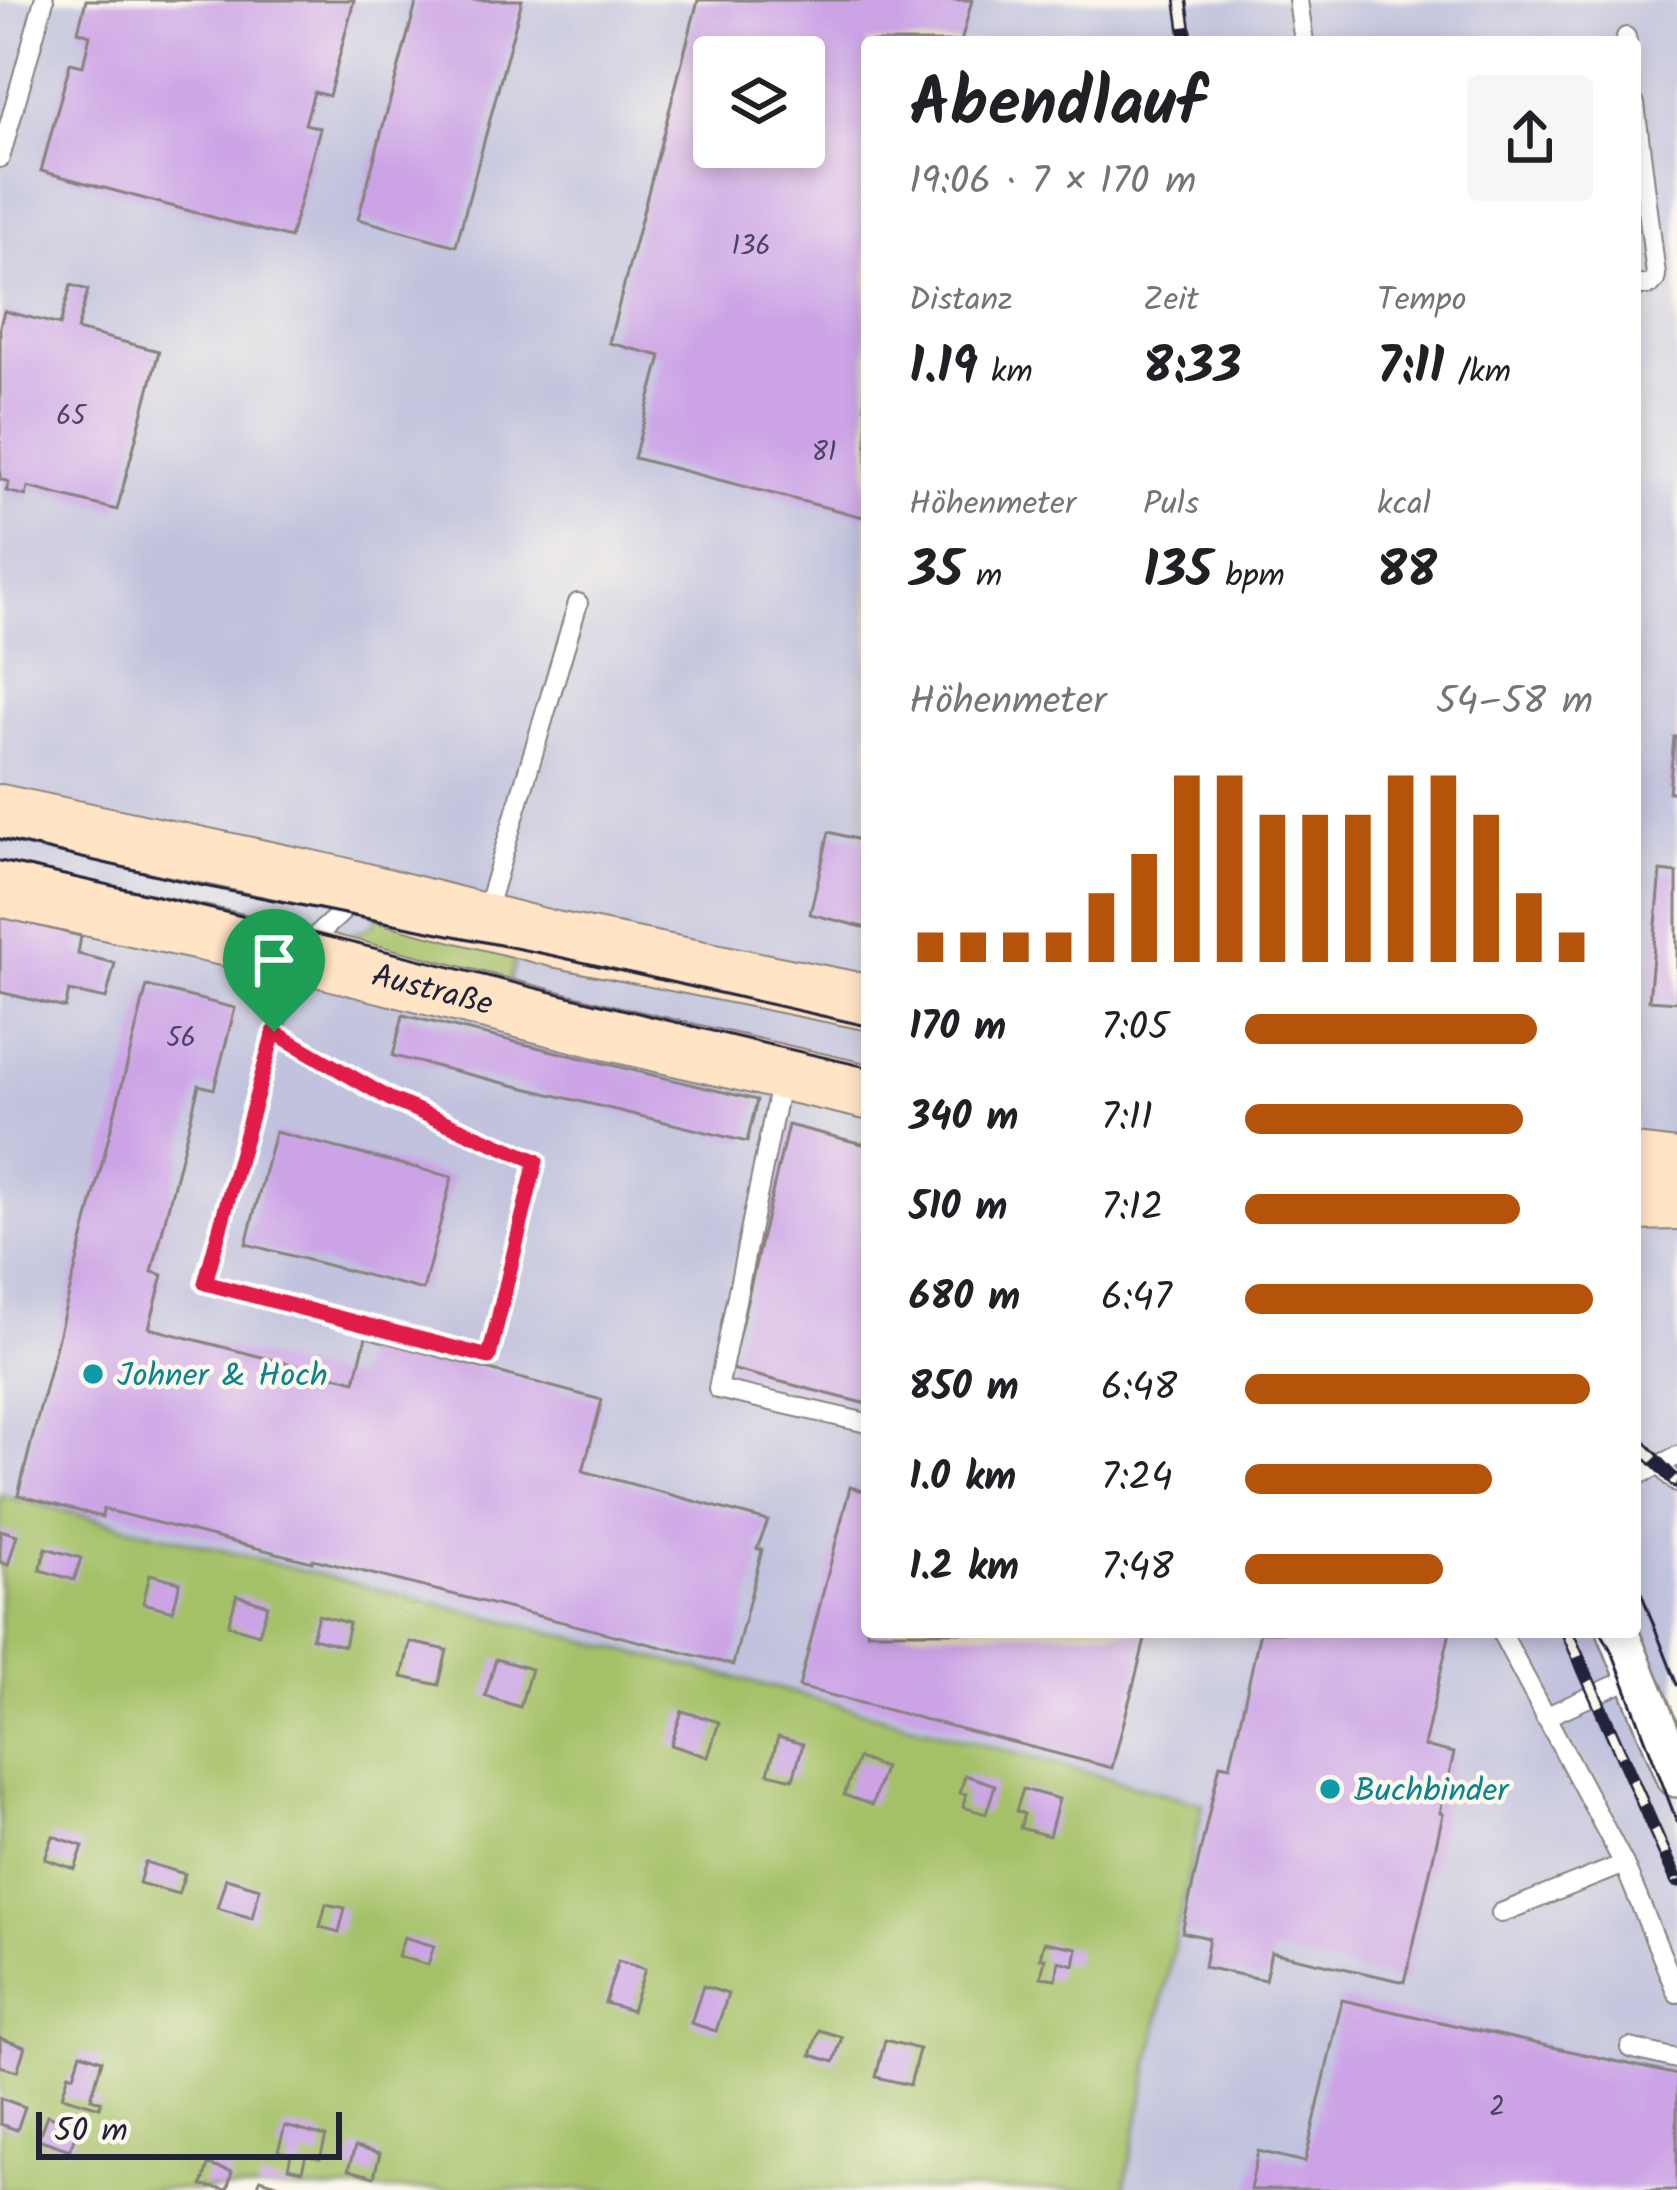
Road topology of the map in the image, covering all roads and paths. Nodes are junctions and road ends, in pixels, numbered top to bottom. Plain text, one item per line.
1 (44, 0) edge
2 (1298, 0) edge
3 (1303, 36) edge
4 (1641, 153) edge
5 (0, 158) edge
6 (1641, 285) edge
7 (578, 602) dead end
8 (0, 812) edge
9 (334, 883) junction
10 (0, 889) edge
11 (483, 922) junction
12 (310, 957) junction
13 (861, 1001) edge
14 (274, 1032) junction
15 (782, 1073) junction
16 (861, 1091) edge
17 (1641, 1163) edge
18 (1677, 1168) edge
19 (1677, 1202) edge
20 (1641, 1203) edge
21 (861, 1422) edge
22 (1668, 1461) edge
23 (1641, 1475) edge
24 (1677, 1483) edge
25 (1504, 1638) edge
26 (1620, 1638) edge
27 (1636, 1676) junction
28 (1545, 1717) junction
29 (1675, 1767) edge
30 (1624, 1864) junction
31 (1502, 1913) dead end
32 (1677, 1993) edge
33 (1630, 2048) dead end
34 (1677, 2059) edge

1 - 5 lane
2 - 3 lane
4 - 6 lane
7 - 11 lane
8 - 9 main road
9 - 11 main road
9 - 12 lane
10 - 12 main road, Austraße
11 - 13 main road
12 - 14 lane
12 - 15 main road, Austraße
14 - 14 lane
15 - 16 main road, Austraße
15 - 21 lane
17 - 18 main road
19 - 20 main road
22 - 23 lane
22 - 24 lane
25 - 28 lane
26 - 27 street
27 - 28 lane
27 - 29 street
28 - 30 lane
30 - 31 lane
30 - 32 lane
33 - 34 lane

